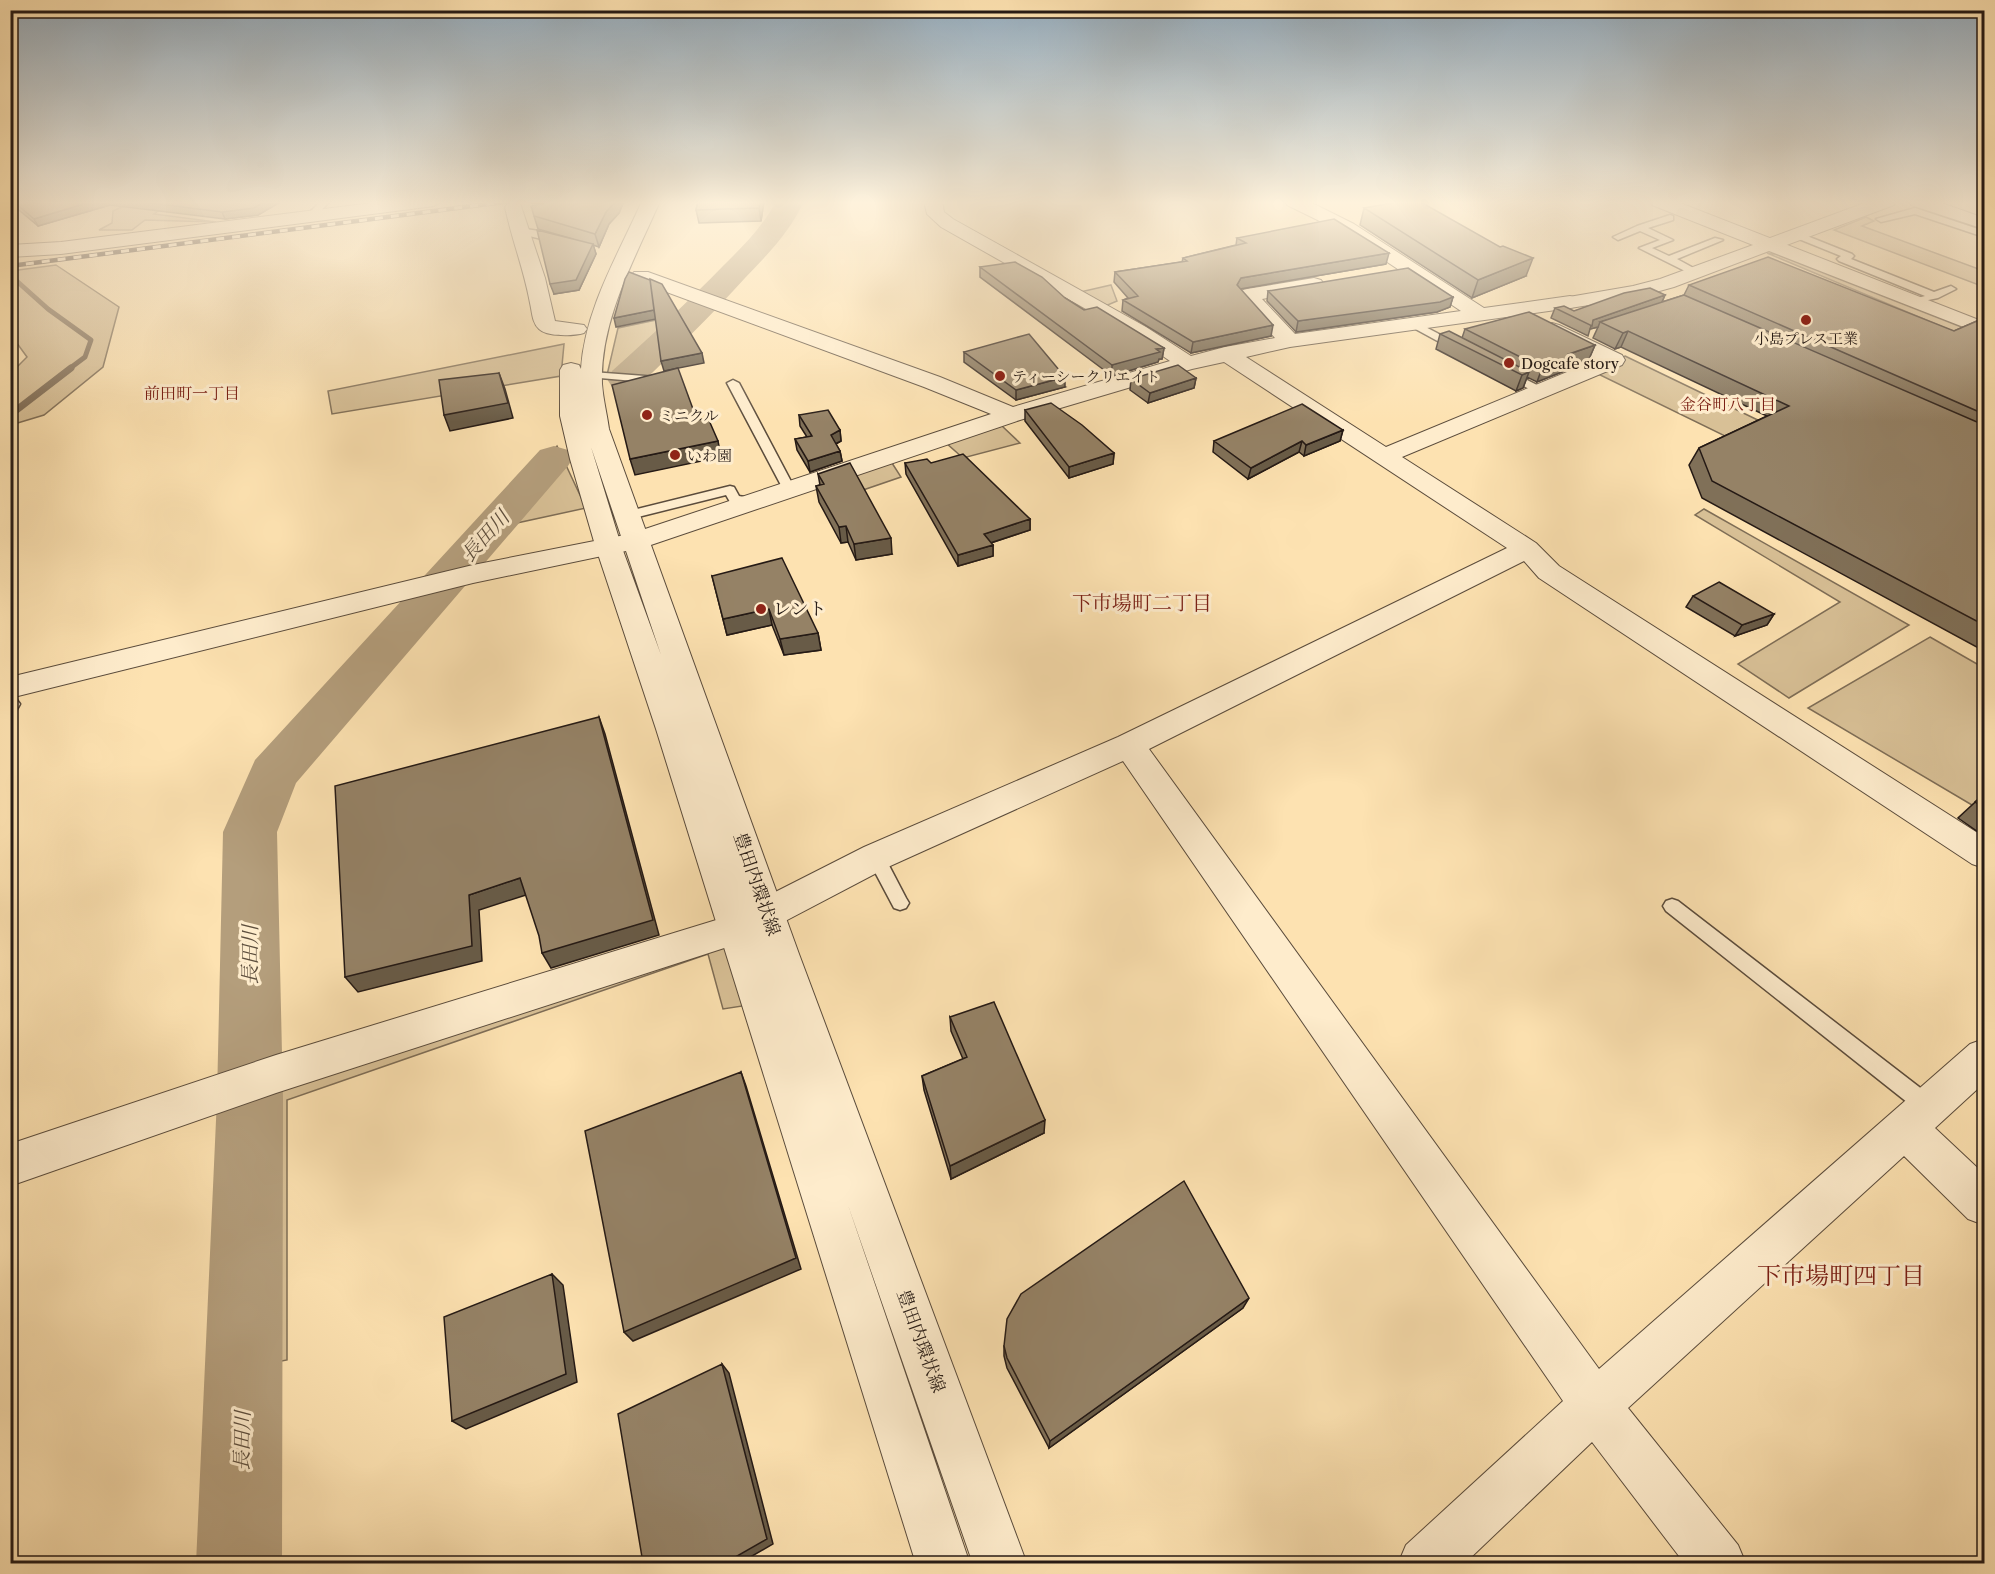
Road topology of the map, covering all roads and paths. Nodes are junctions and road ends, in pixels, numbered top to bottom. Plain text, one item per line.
1 (534, 274) edge
2 (600, 274) edge
3 (619, 274) edge
4 (1038, 274) edge
5 (1420, 274) edge
6 (1693, 274) edge
7 (1849, 274) edge
8 (1874, 274) edge
9 (641, 276) edge
10 (1334, 280) edge
11 (1951, 289) dead end
12 (1926, 299) junction
13 (1512, 309) junction
14 (1479, 314) junction
15 (1414, 324) junction
16 (577, 329) junction
17 (1984, 329) edge
18 (1290, 341) junction
19 (1466, 352) edge
20 (1225, 353) junction
21 (1187, 363) junction
22 (1498, 368) edge
23 (598, 376) junction
24 (674, 377) edge
25 (733, 383) dead end
26 (1539, 390) junction
27 (1012, 415) junction
28 (1384, 456) junction
29 (789, 489) junction
30 (623, 534) junction
31 (1527, 549) junction
32 (11, 701) edge
33 (1129, 745) junction
34 (1984, 854) edge
35 (876, 857) junction
36 (900, 903) dead end
37 (1672, 906) dead end
38 (752, 921) junction
39 (1984, 1057) edge
40 (1917, 1118) junction
41 (10, 1165) edge
42 (1984, 1203) edge
43 (1596, 1404) junction
44 (943, 1563) edge
45 (1000, 1563) edge
46 (1425, 1563) edge
47 (1719, 1563) edge

1 - 16 street
2 - 16 street, 豊田内環状線
3 - 23 street, 豊田内環状線
4 - 21 street
5 - 14 street
6 - 13 street
7 - 12 street
8 - 12 lane
9 - 27 street
10 - 18 street
11 - 12 lane
12 - 17 street
13 - 14 street
13 - 26 street
14 - 15 street
15 - 18 street
15 - 19 lane
16 - 30 street, 豊田内環状線
18 - 20 street
20 - 21 street
20 - 28 street
21 - 27 street
22 - 26 lane
23 - 24 lane
23 - 30 street, 豊田内環状線
25 - 29 lane
26 - 28 street
27 - 29 street
28 - 31 street
29 - 30 street
30 - 32 street
30 - 38 street, 豊田内環状線
31 - 33 street
31 - 34 street
33 - 35 street
33 - 43 street
35 - 36 lane
35 - 38 street
37 - 40 lane
38 - 41 street
38 - 44 street, 豊田内環状線
38 - 45 street, 豊田内環状線
39 - 40 street
40 - 42 street
40 - 43 street
43 - 46 street
43 - 47 street

